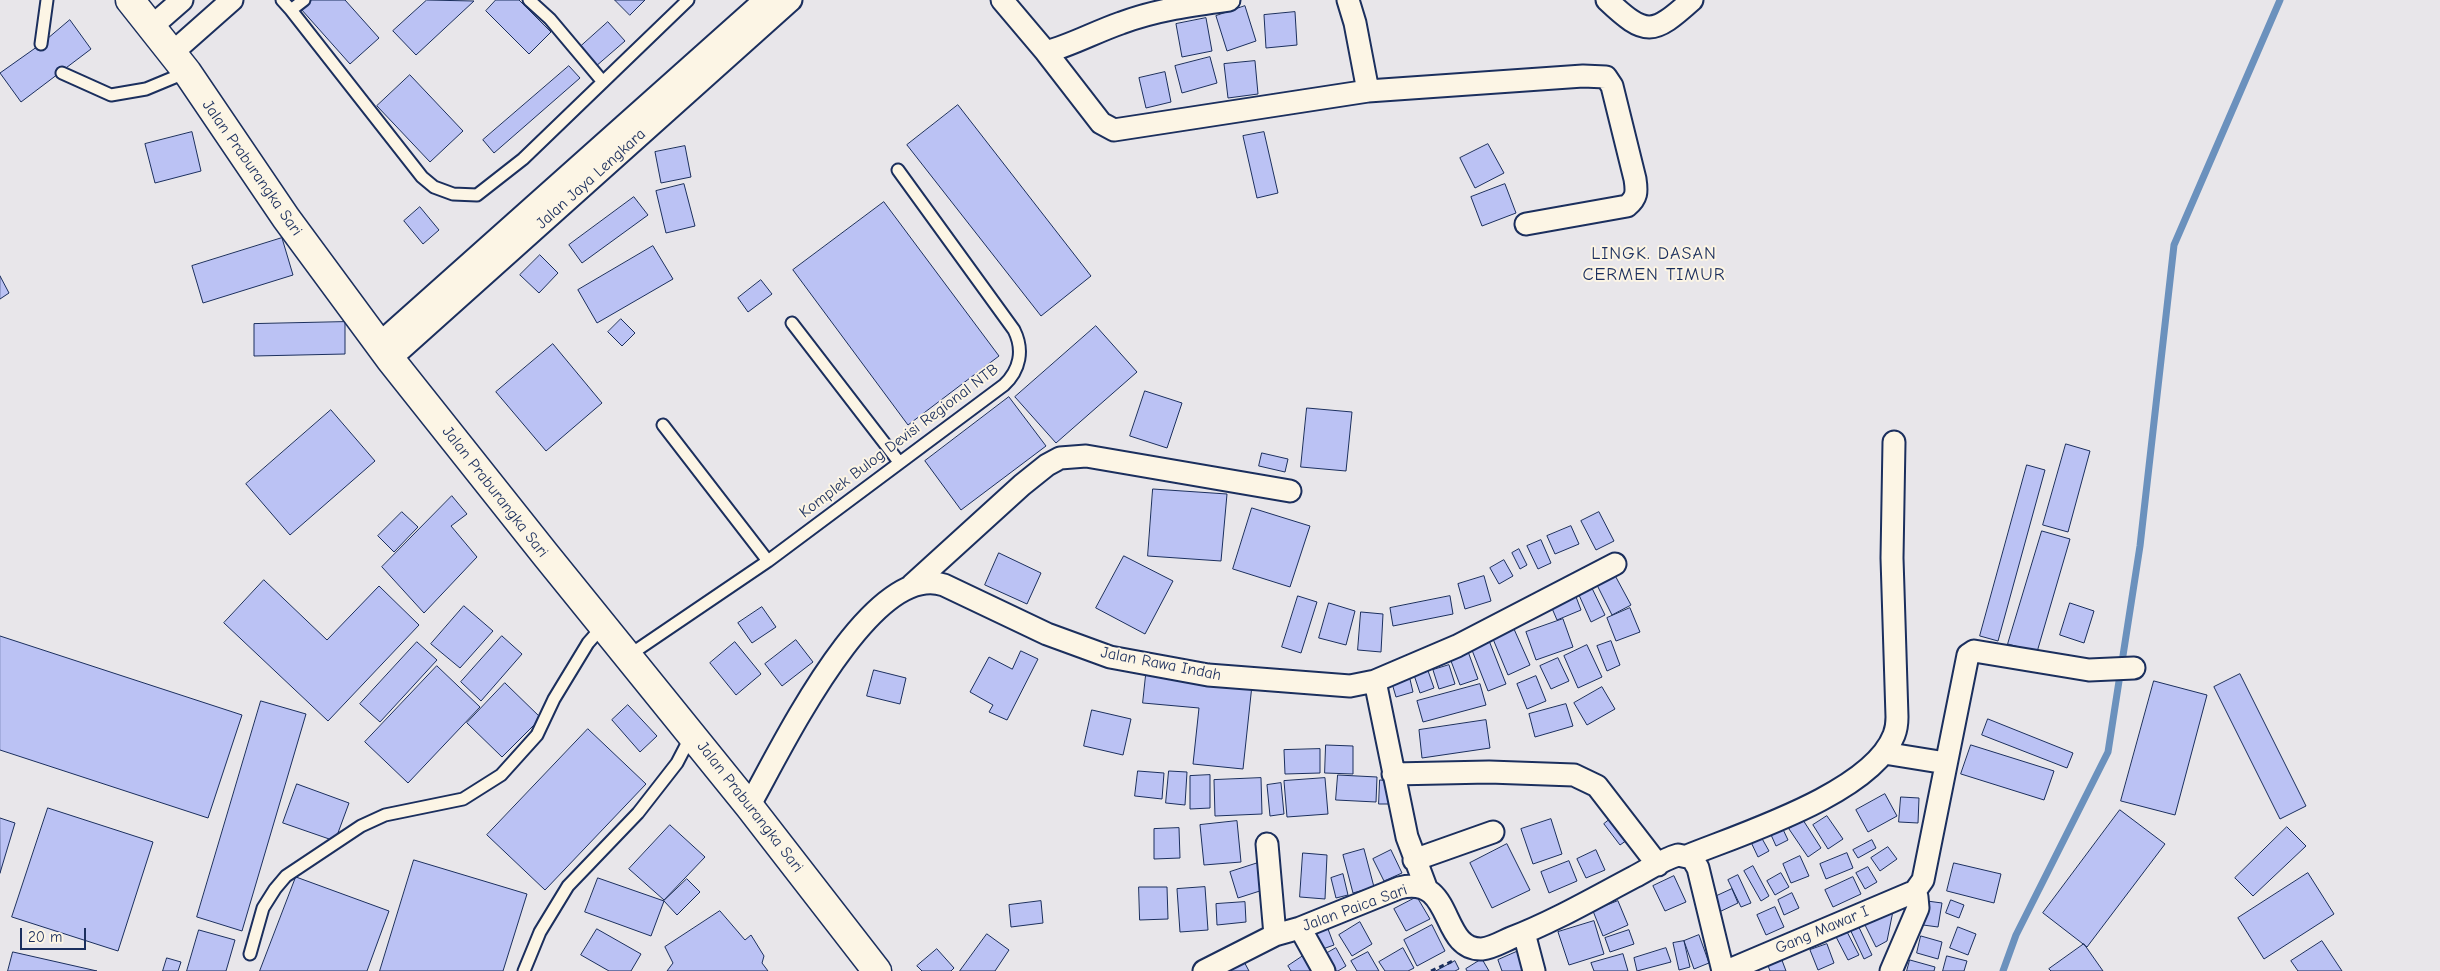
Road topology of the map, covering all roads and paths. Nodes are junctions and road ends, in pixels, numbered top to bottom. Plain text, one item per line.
1 (47, 0) edge
2 (130, 0) edge
3 (182, 0) edge
4 (232, 0) edge
5 (282, 0) edge
6 (304, 0) edge
7 (529, 0) edge
8 (688, 0) edge
9 (766, 0) edge
10 (791, 0) edge
11 (1002, 0) edge
12 (1229, 0) edge
13 (1348, 0) edge
14 (1607, 0) edge
15 (1692, 0) edge
16 (291, 10) junction
17 (150, 28) junction
18 (41, 44) dead end
19 (1046, 52) junction
20 (179, 63) junction
21 (62, 73) dead end
22 (603, 82) junction
23 (1368, 91) junction
24 (898, 170) dead end
25 (1526, 224) dead end
26 (792, 323) dead end
27 (384, 351) junction
28 (663, 425) dead end
29 (1894, 442) dead end
30 (900, 462) junction
31 (1290, 491) dead end
32 (768, 561) junction
33 (1615, 564) dead end
34 (912, 585) junction
35 (603, 626) junction
36 (628, 656) junction
37 (2134, 668) dead end
38 (1375, 682) junction
39 (692, 734) junction
40 (1884, 753) junction
41 (1946, 763) junction
42 (1393, 774) junction
43 (749, 806) junction
44 (1493, 832) dead end
45 (1267, 844) dead end
46 (1673, 859) junction
47 (1414, 860) junction
48 (1428, 890) junction
49 (1915, 895) junction
50 (1300, 928) junction
51 (1524, 933) junction
52 (1275, 935) junction
53 (250, 954) dead end
54 (524, 971) edge
55 (877, 971) edge
56 (1204, 971) edge
57 (1324, 971) edge
58 (1534, 971) edge
59 (1723, 971) edge
60 (1727, 971) edge
61 (1891, 971) edge

1 - 18 lane
2 - 17 main road, Jalan Praburangka Sari
3 - 17 street
4 - 20 street
5 - 16 lane
6 - 16 lane
7 - 22 lane
8 - 22 lane
9 - 27 street, Jalan Jaya Lengkara
10 - 27 street, Jalan Jaya Lengkara
11 - 19 street
12 - 19 street
13 - 23 street
14 - 15 street
16 - 22 lane
17 - 20 main road, Jalan Praburangka Sari
19 - 23 street
20 - 21 lane
20 - 27 main road, Jalan Praburangka Sari
23 - 25 street
24 - 30 lane, Komplek Bulog Devisi Regional NTB
26 - 30 lane
27 - 35 main road, Jalan Praburangka Sari
28 - 32 lane
29 - 40 street
30 - 32 lane, Komplek Bulog Devisi Regional NTB
31 - 34 street
32 - 36 lane, Komplek Bulog Devisi Regional NTB
33 - 38 street, Jalan Rawa Indah
34 - 38 street, Jalan Rawa Indah
34 - 43 street
35 - 36 main road, Jalan Praburangka Sari
35 - 53 lane
36 - 39 main road, Jalan Praburangka Sari
37 - 41 street
38 - 42 street
39 - 43 main road, Jalan Praburangka Sari
39 - 54 lane
40 - 41 street
40 - 46 street, Jalan Paica Sari
41 - 49 street
42 - 46 street
42 - 47 street
43 - 55 main road, Jalan Praburangka Sari
44 - 47 street
45 - 52 street
46 - 51 street, Jalan Paica Sari
46 - 59 street
47 - 48 street
48 - 50 street, Jalan Paica Sari
48 - 51 street, Jalan Paica Sari
49 - 60 street, Gang Mawar I
49 - 61 street
50 - 52 street, Jalan Paica Sari
50 - 57 street
51 - 58 street
52 - 56 street, Jalan Paica Sari

